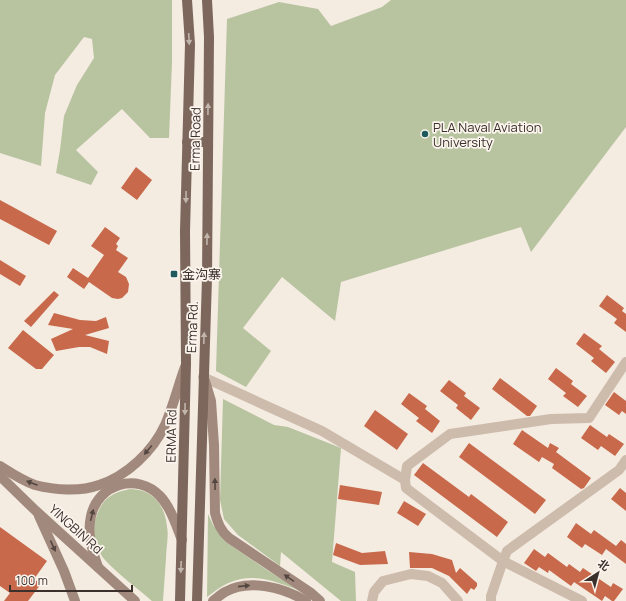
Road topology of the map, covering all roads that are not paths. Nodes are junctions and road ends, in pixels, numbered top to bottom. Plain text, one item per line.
1 (187, 0) edge
2 (207, 0) edge
3 (188, 142) junction
4 (208, 142) junction
5 (626, 362) edge
6 (186, 363) junction
7 (203, 377) junction
8 (626, 460) edge
9 (0, 466) edge
10 (0, 476) edge
11 (405, 480) junction
12 (36, 511) junction
13 (182, 540) junction
14 (503, 561) junction
15 (98, 567) junction
16 (74, 601) edge
17 (135, 601) edge
18 (180, 601) edge
19 (197, 601) edge
20 (213, 601) edge
21 (306, 601) edge
22 (320, 601) edge
23 (372, 601) edge
24 (458, 601) edge
25 (491, 601) edge
26 (582, 601) edge

1 -> 3 main road, Erma Road
4 -> 2 main road, Erma Road
3 - 4 main road
3 -> 6 main road, Erma Road
7 -> 4 main road, Erma Road
5 - 11 street
6 -> 9 main road
6 -> 13 main road, ERMA Rd
7 - 11 street
7 - 19 main road
22 -> 7 main road
8 - 14 street
10 - 12 main road, YINGBIN Rd
11 - 14 street
12 - 15 main road, YINGBIN Rd
12 -> 16 main road
15 -> 13 main road
13 -> 18 main road, ERMA Rd
14 - 25 street
14 - 26 street
15 - 17 main road, YINGBIN Rd
20 -> 21 main road
23 - 24 street

